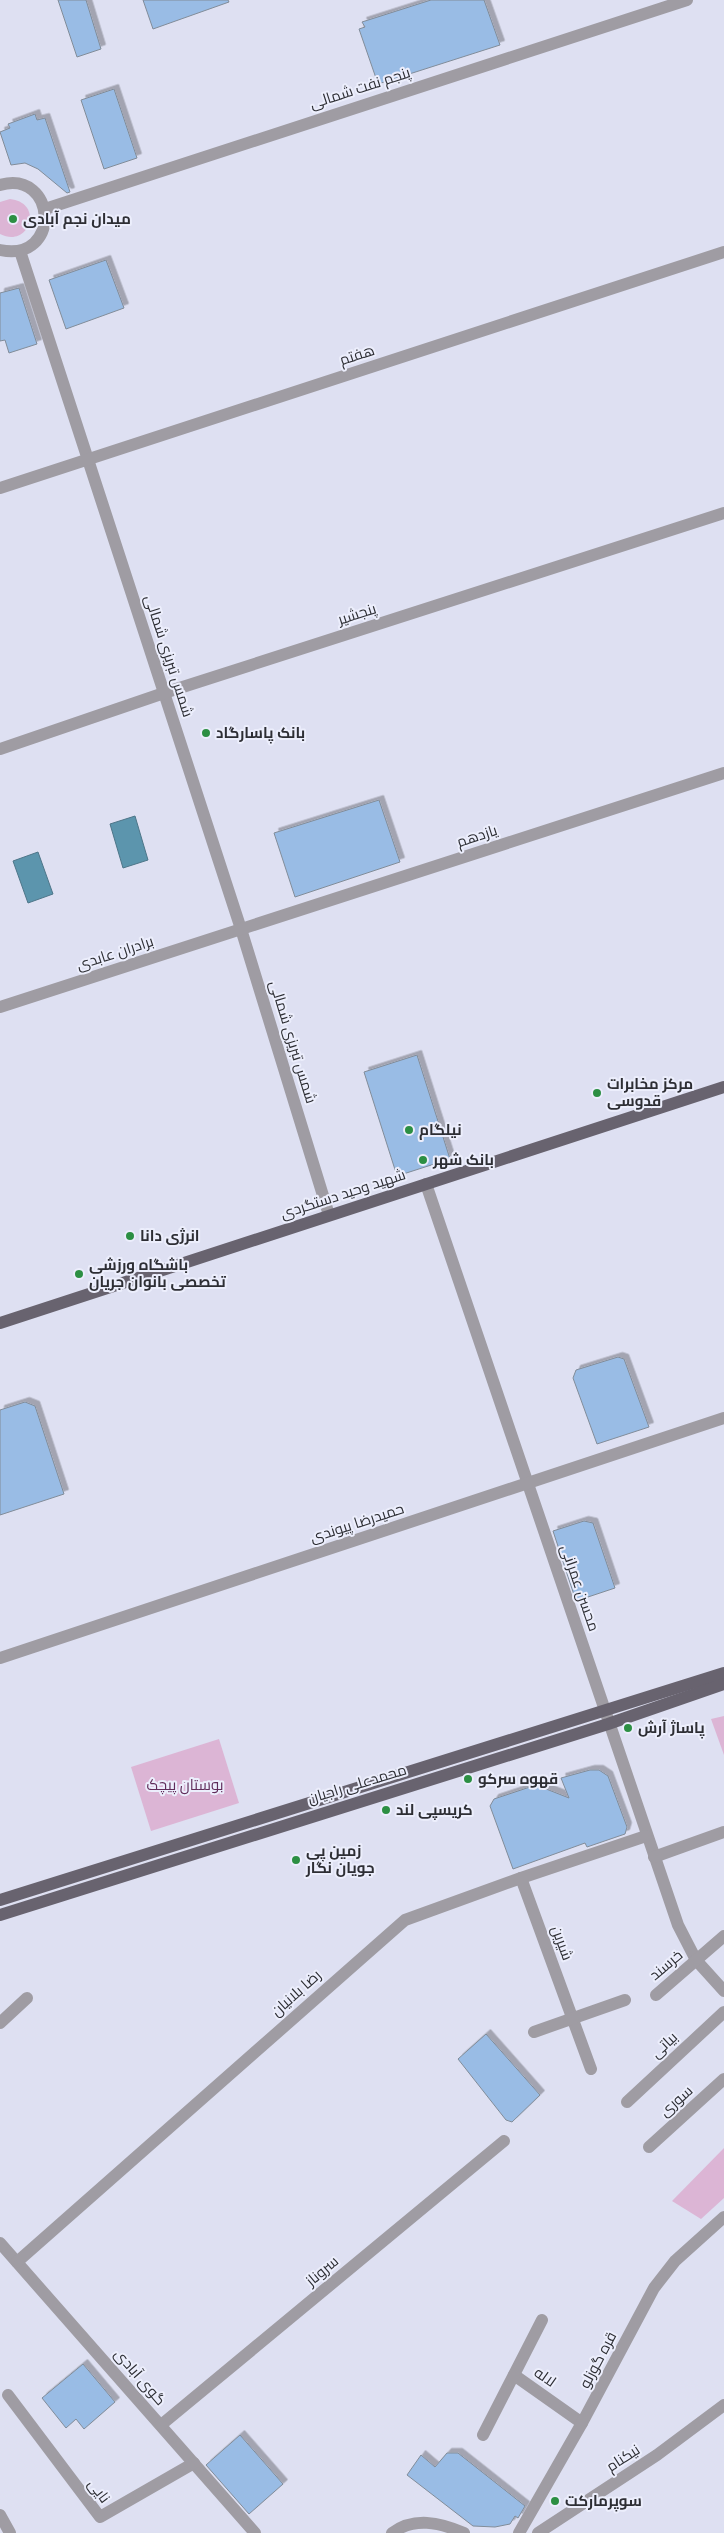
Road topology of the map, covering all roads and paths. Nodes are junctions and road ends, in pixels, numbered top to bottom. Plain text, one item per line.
1 (687, 0) edge
2 (1, 183) edge
3 (45, 209) junction
4 (0, 250) edge
5 (20, 250) junction
6 (724, 252) edge
7 (88, 460) junction
8 (0, 488) edge
9 (724, 512) edge
10 (164, 693) junction
11 (0, 749) edge
12 (724, 773) edge
13 (241, 929) junction
14 (0, 1007) edge
15 (724, 1087) edge
16 (426, 1184) junction
17 (329, 1215) junction
18 (0, 1323) edge
19 (724, 1418) edge
20 (527, 1484) junction
21 (0, 1658) edge
22 (724, 1672) edge
23 (724, 1684) edge
24 (604, 1710) junction
25 (608, 1724) junction
26 (724, 1832) edge
27 (646, 1836) junction
28 (654, 1857) junction
29 (521, 1878) junction
30 (0, 1900) edge
31 (0, 1915) edge
32 (724, 1936) edge
33 (696, 1960) junction
34 (724, 1992) edge
35 (656, 1995) dead end
36 (27, 1998) dead end
37 (625, 2000) dead end
38 (724, 2012) edge
39 (573, 2019) junction
40 (0, 2023) edge
41 (534, 2032) dead end
42 (591, 2069) dead end
43 (724, 2079) edge
44 (626, 2102) dead end
45 (504, 2141) dead end
46 (649, 2147) dead end
47 (724, 2217) edge
48 (0, 2243) edge
49 (17, 2262) junction
50 (542, 2320) dead end
51 (514, 2375) junction
52 (8, 2395) dead end
53 (724, 2405) edge
54 (582, 2423) junction
55 (161, 2426) junction
56 (483, 2435) dead end
57 (194, 2462) junction
58 (0, 2515) edge
59 (10, 2533) edge
60 (255, 2533) edge
61 (393, 2533) edge
62 (464, 2533) edge
63 (519, 2533) edge
64 (538, 2533) edge

1 - 3 street, پنجم نفت شمالی
2 - 3 street
3 - 5 street
4 - 5 street
5 - 7 street, شمس تبریزی شمالی
6 - 7 street, هفتم
7 - 8 street, هفتم
7 - 10 street, شمس تبریزی شمالی
9 - 10 street, پنجشیر
10 - 11 street, پنجشیر
10 - 13 street, شمس تبریزی شمالی
12 - 13 street, یازدهم
13 - 14 street, برادران عابدی
13 - 17 street, شمس تبریزی شمالی
15 - 16 main road, شهید وحید دستگردی
16 - 17 main road, شهید وحید دستگردی
16 - 20 street, محسن عمرانی
17 - 18 main road, شهید وحید دستگردی
19 - 20 street, حمیدرضا پیوندی
20 - 21 street, حمیدرضا پیوندی
20 - 24 street, محسن عمرانی
22 - 24 main road, محمدعلی راجیان
23 - 25 main road, محمدعلی راجیان
24 - 25 street, محسن عمرانی
24 - 30 main road, محمدعلی راجیان
25 - 27 street, محسن عمرانی
25 - 31 main road, محمدعلی راجیان
26 - 28 street
27 - 28 street, محسن عمرانی
27 - 29 street, رضا بلانیان
28 - 33 street, محسن عمرانی
29 - 39 street, شیرین
29 - 49 street, رضا بلانیان
32 - 33 street, خرسند
33 - 34 street, محسن عمرانی
33 - 35 street, خرسند
36 - 40 street
37 - 39 street
38 - 44 street, بیاتی
39 - 41 street
39 - 42 street, شیرین
43 - 46 street, سوری
45 - 55 street, سروناز
47 - 54 street, قره گوزلو
48 - 49 street, گوی آبادی
49 - 55 street, گوی آبادی
50 - 51 street, لاله
51 - 54 street, لاله
51 - 56 street, لاله
52 - 57 street, نایی
53 - 64 street, نیکنام
54 - 63 street, قره گوزلو
55 - 57 street, گوی آبادی
57 - 60 street, گوی آبادی
58 - 59 street
61 - 62 street

